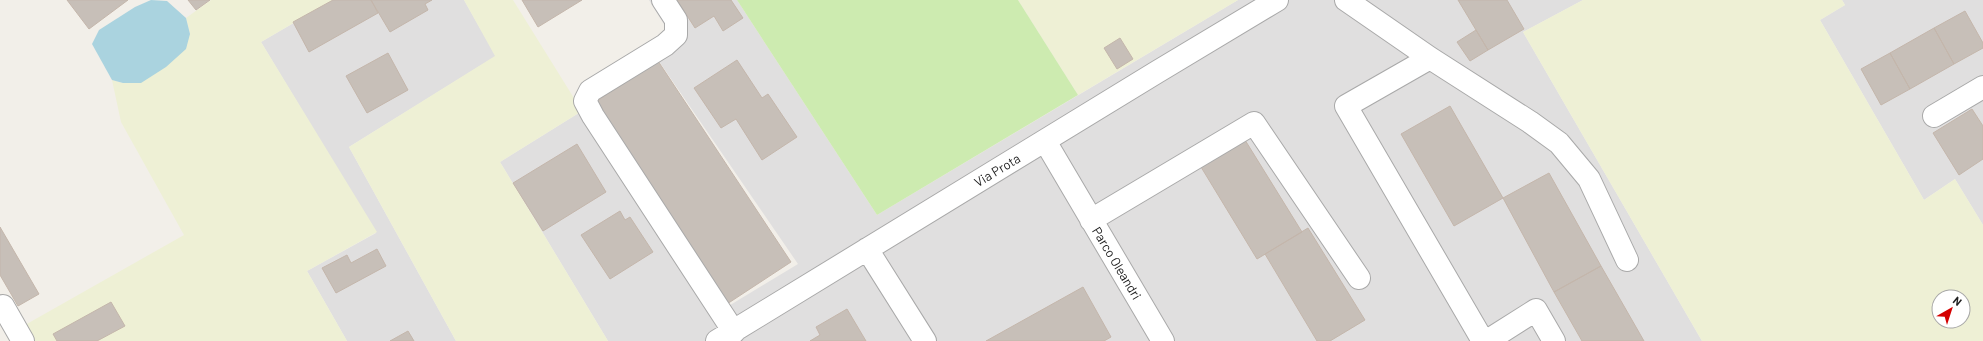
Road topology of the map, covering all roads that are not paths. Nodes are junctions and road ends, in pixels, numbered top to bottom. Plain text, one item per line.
1 (663, 0) edge
2 (1277, 0) edge
3 (1346, 0) edge
4 (1430, 58) junction
5 (1983, 87) edge
6 (1934, 116) dead end
7 (1045, 141) junction
8 (1091, 220) junction
9 (867, 249) junction
10 (1627, 260) dead end
11 (1359, 278) dead end
12 (3, 306) dead end
13 (725, 336) edge
14 (23, 341) edge
15 (925, 341) edge
16 (1163, 341) edge
17 (1483, 341) edge
18 (1487, 341) edge
19 (1554, 341) edge

1 - 13 street
2 - 7 street, Via Prota
3 - 4 street
4 - 10 street
4 - 17 street
5 - 6 street
7 - 8 street, Parco Oleandri
7 - 9 street, Via Prota
8 - 11 street
8 - 16 street, Parco Oleandri
9 - 13 street, Via Prota
9 - 15 street
12 - 14 street
18 - 19 street

